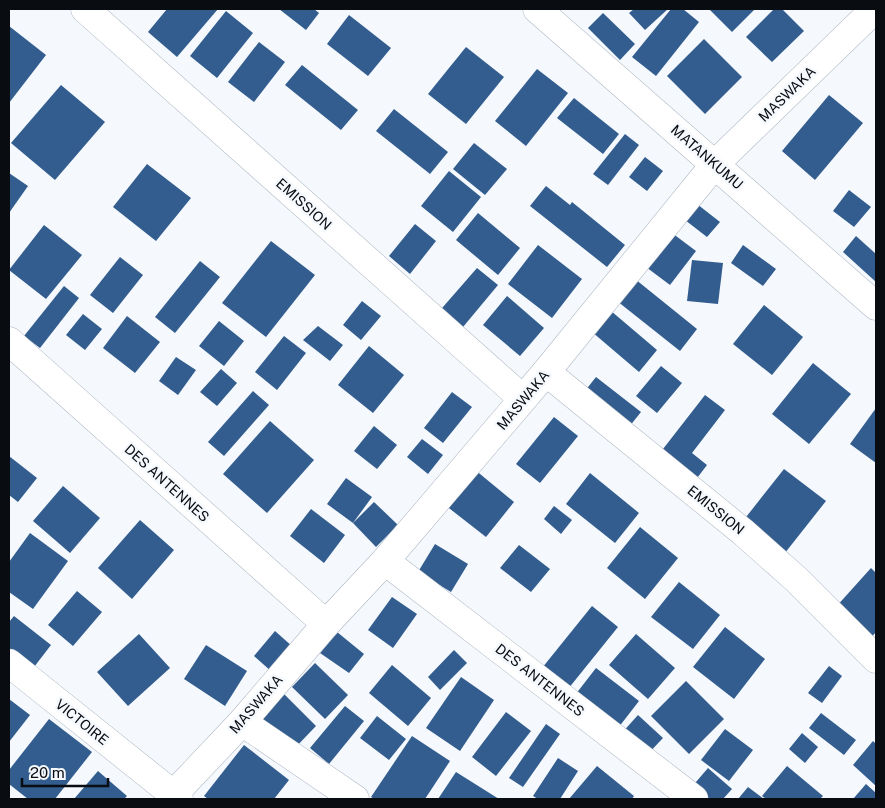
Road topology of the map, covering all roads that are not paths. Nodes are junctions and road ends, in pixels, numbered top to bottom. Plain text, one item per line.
1 (86, 9) edge
2 (537, 9) edge
3 (875, 10) edge
4 (715, 164) junction
5 (876, 306) edge
6 (9, 341) edge
7 (546, 372) junction
8 (523, 399) junction
9 (385, 561) junction
10 (326, 624) junction
11 (876, 659) edge
12 (9, 663) edge
13 (242, 722) junction
14 (176, 797) edge
15 (355, 799) edge
16 (694, 799) edge

1 - 8 street, EMISSION
2 - 4 street, MATANKUMU
3 - 4 street, MASWAKA
4 - 5 street, MATANKUMU
4 - 7 street, MASWAKA
6 - 10 street, DES ANTENNES
7 - 8 street, MASWAKA
7 - 11 street, EMISSION
8 - 9 street, MASWAKA
9 - 10 street, MASWAKA
9 - 16 street, DES ANTENNES
10 - 13 street, MASWAKA
12 - 14 street, VICTOIRE
13 - 14 street, MASWAKA
13 - 15 street

